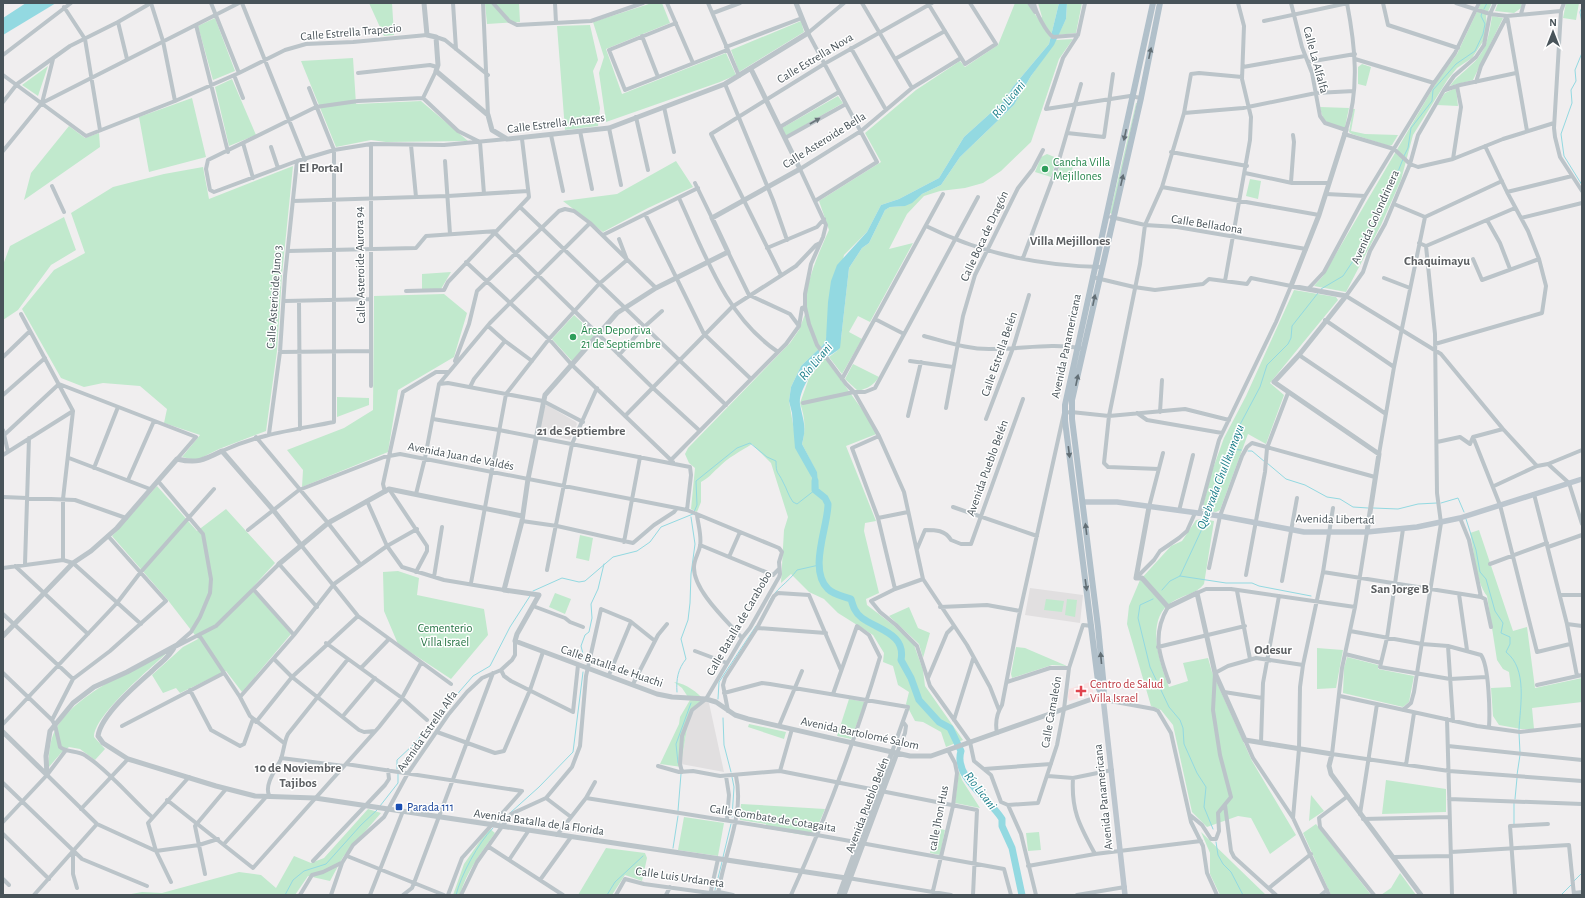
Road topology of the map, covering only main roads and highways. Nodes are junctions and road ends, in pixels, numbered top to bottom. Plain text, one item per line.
1 (1153, 3) edge
2 (1160, 3) edge
3 (1098, 267) junction
4 (1080, 348) junction
5 (1582, 479) edge
6 (1083, 503) junction
7 (1075, 505) junction
8 (1103, 700) junction
9 (1125, 895) edge

1 -> 3 main road, Avenida Panamericana
3 -> 2 main road, Avenida Panamericana
3 - 4 main road, Avenida Panamericana
6 -> 4 main road, Avenida Panamericana
4 -> 7 main road, Avenida Panamericana
5 - 6 main road, Avenida Libertad
6 - 7 main road, Avenida Libertad
8 -> 6 main road, Avenida Panamericana
7 -> 8 main road, Avenida Panamericana
8 - 9 main road, Avenida Panamericana

